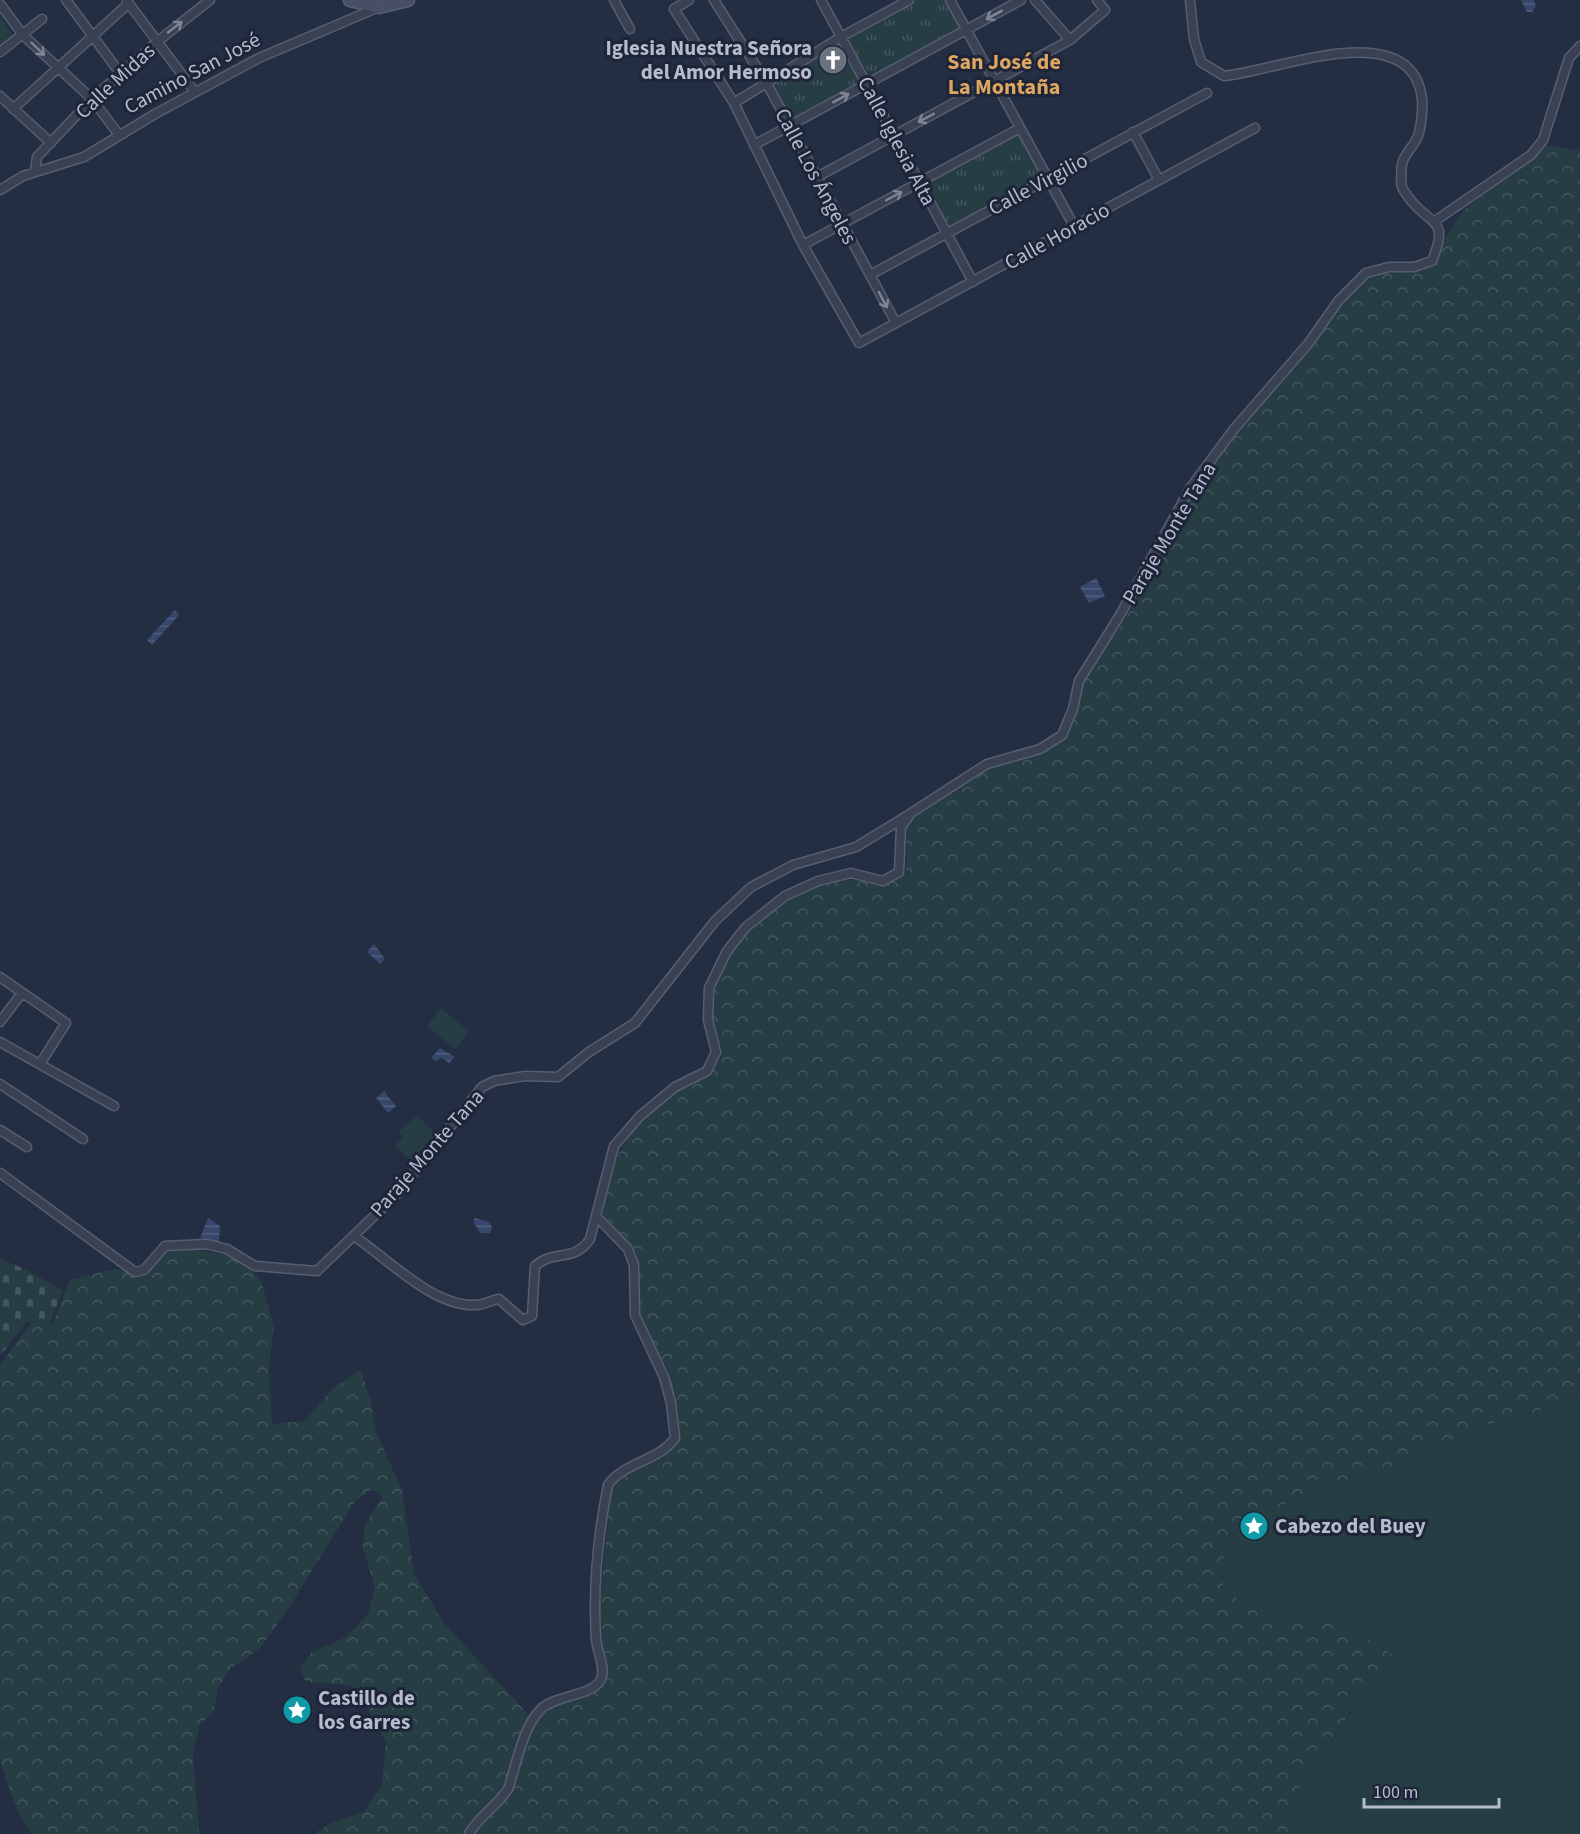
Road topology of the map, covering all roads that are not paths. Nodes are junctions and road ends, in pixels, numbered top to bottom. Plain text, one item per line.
1 (67, 0) edge
2 (210, 0) edge
3 (350, 0) edge
4 (408, 0) edge
5 (614, 0) edge
6 (689, 0) edge
7 (714, 0) edge
8 (909, 0) edge
9 (950, 0) edge
10 (1022, 0) edge
11 (1035, 0) edge
12 (1096, 0) edge
13 (1190, 0) edge
14 (823, 1) edge
15 (128, 2) edge
16 (0, 4) edge
17 (379, 7) junction
18 (42, 19) dead end
19 (630, 29) dead end
20 (967, 30) junction
21 (23, 34) junction
22 (92, 36) junction
23 (841, 37) junction
24 (1070, 40) junction
25 (158, 41) junction
26 (1580, 46) edge
27 (0, 52) edge
28 (57, 68) junction
29 (120, 73) junction
30 (994, 81) junction
31 (766, 82) junction
32 (866, 84) junction
33 (195, 92) junction
34 (1207, 93) dead end
35 (0, 96) edge
36 (92, 99) junction
37 (734, 103) junction
38 (13, 109) junction
39 (789, 126) junction
40 (1020, 128) junction
41 (1255, 128) dead end
42 (1133, 132) junction
43 (119, 135) junction
44 (894, 135) junction
45 (51, 143) junction
46 (754, 145) junction
47 (35, 172) junction
48 (817, 177) junction
49 (1048, 178) junction
50 (1159, 180) junction
51 (919, 182) junction
52 (0, 190) edge
53 (1435, 221) junction
54 (842, 224) junction
55 (1074, 226) junction
56 (947, 233) junction
57 (803, 245) junction
58 (870, 274) junction
59 (973, 282) junction
60 (896, 323) junction
61 (911, 813) junction
62 (0, 976) edge
63 (22, 993) junction
64 (0, 1022) edge
65 (0, 1043) edge
66 (40, 1064) junction
67 (0, 1084) edge
68 (114, 1106) dead end
69 (0, 1130) edge
70 (83, 1139) dead end
71 (27, 1147) dead end
72 (3, 1176) edge
73 (597, 1217) junction
74 (354, 1236) junction
75 (469, 1834) edge

1 - 22 street
25 -> 2 street, Calle Midas
3 - 17 main road
4 - 17 main road, Camino San José
5 - 19 street
6 - 37 street
7 - 31 street, Calle Los Ángeles
8 - 23 street
9 - 20 street
10 -> 20 street
11 - 24 street
12 - 24 street
13 - 53 street
14 - 23 street, Calle Iglesia Alta
15 - 22 street
15 - 25 street
16 - 21 street
17 - 33 street, Camino San José
18 - 21 street
20 - 30 street
20 - 32 street
21 - 27 street
21 -> 28 street
22 - 28 street
22 - 29 street
23 - 31 street
23 - 32 street, Calle Iglesia Alta
24 - 30 street
25 - 29 street, Calle Midas
25 - 33 street
26 - 53 street
28 - 36 street
28 - 38 street
29 - 36 street, Calle Midas
30 - 40 street
30 -> 44 street
31 - 37 street
31 - 39 street, Calle Los Ángeles
39 -> 32 street
32 - 44 street, Calle Iglesia Alta
33 - 43 street, Camino San José
34 - 42 street, Calle Virgilio
35 - 38 street
36 - 43 street
36 - 45 street, Calle Midas
37 - 46 street
38 - 45 street
39 - 46 street
39 - 48 street, Calle Los Ángeles
40 - 49 street
40 - 51 street
41 - 50 street, Calle Horacio
42 - 49 street, Calle Virgilio
42 - 50 street
43 - 47 street, Camino San José
44 - 48 street
44 - 51 street, Calle Iglesia Alta
45 - 47 street, Calle Midas
46 - 57 street
47 - 52 street, Camino San José
48 - 54 street, Calle Los Ángeles
49 - 55 street
49 - 56 street, Calle Virgilio
50 - 55 street, Calle Horacio
54 -> 51 street
51 - 56 street, Calle Iglesia Alta
53 - 61 street, Paraje Monte Tana
54 - 57 street
54 - 58 street, Calle Los Ángeles
55 - 59 street, Calle Horacio
56 - 58 street, Calle Virgilio
56 - 59 street, Calle Iglesia Alta
57 - 60 street, Calle Horacio
58 -> 60 street, Calle Los Ángeles
59 - 60 street, Calle Horacio
61 - 73 street, Paraje Monte Tana
61 - 74 street, Paraje Monte Tana
62 - 63 street
63 - 64 street
63 - 66 street
65 - 66 street
66 - 68 street
67 - 70 street
69 - 71 street
72 - 74 street, Paraje Monte Tana
73 - 74 street, Paraje Monte Tana
73 - 75 street

